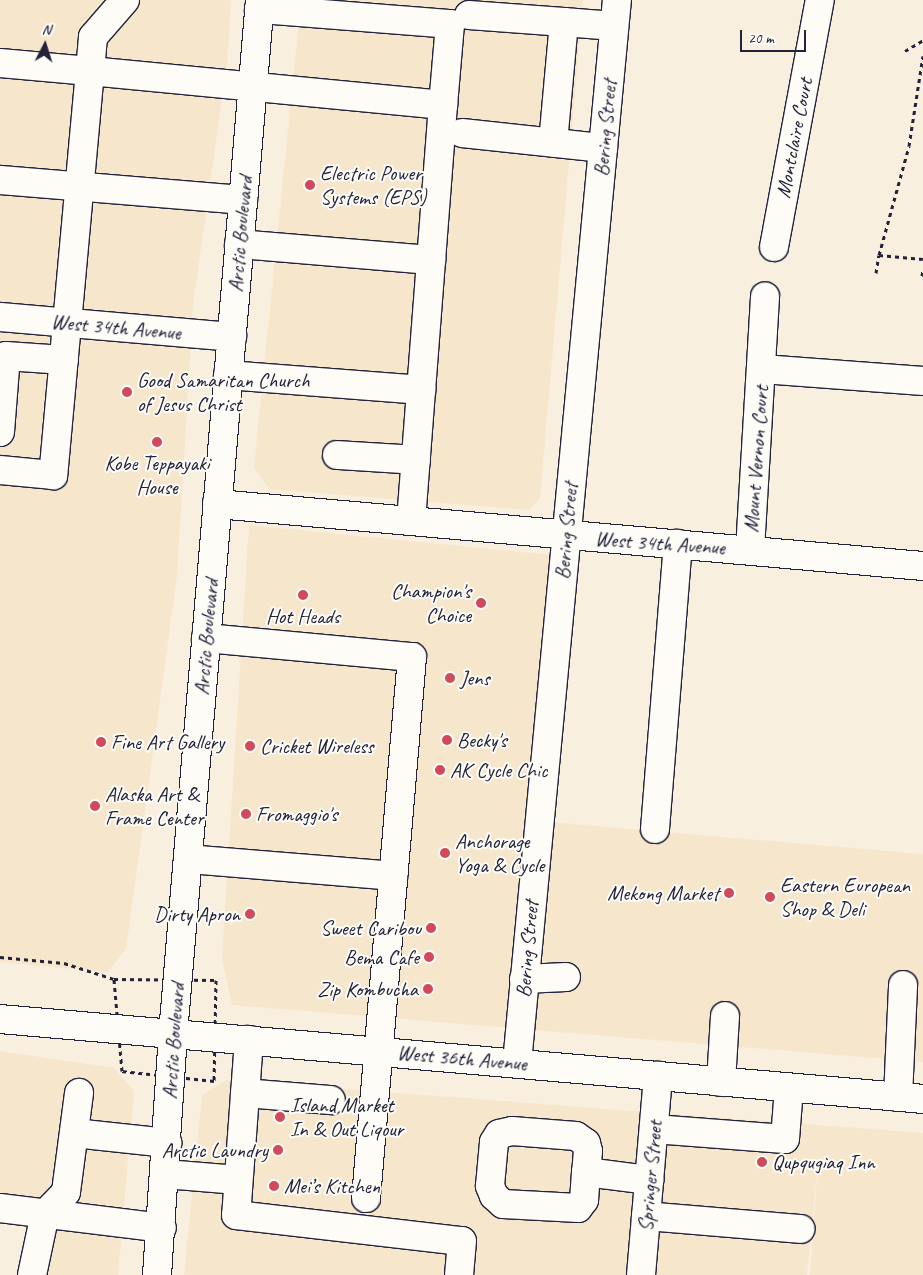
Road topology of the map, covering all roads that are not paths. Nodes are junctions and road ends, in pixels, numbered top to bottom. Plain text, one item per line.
1 (126, 0) edge
2 (820, 0) edge
3 (260, 5) edge
4 (308, 7) edge
5 (616, 13) edge
6 (469, 15) dead end
7 (564, 22) junction
8 (0, 63) edge
9 (90, 71) junction
10 (253, 85) junction
11 (443, 105) junction
12 (462, 133) dead end
13 (553, 142) junction
14 (603, 148) junction
15 (0, 180) edge
16 (80, 186) junction
17 (243, 200) junction
18 (239, 244) junction
19 (774, 247) dead end
20 (431, 260) junction
21 (765, 296) dead end
22 (0, 317) edge
23 (68, 323) junction
24 (232, 337) junction
25 (64, 360) junction
26 (763, 369) junction
27 (228, 375) junction
28 (923, 381) edge
29 (421, 390) junction
30 (0, 432) edge
31 (337, 455) dead end
32 (416, 460) junction
33 (0, 470) edge
34 (217, 504) junction
35 (411, 522) junction
36 (566, 535) junction
37 (678, 544) junction
38 (750, 550) junction
39 (923, 566) edge
40 (206, 638) junction
41 (655, 828) dead end
42 (188, 859) junction
43 (393, 876) junction
44 (566, 977) dead end
45 (524, 979) junction
46 (903, 985) dead end
47 (725, 1016) dead end
48 (0, 1019) edge
49 (173, 1034) junction
50 (249, 1040) junction
51 (378, 1051) junction
52 (517, 1063) junction
53 (658, 1076) junction
54 (721, 1082) junction
55 (789, 1088) junction
56 (79, 1093) dead end
57 (245, 1093) junction
58 (910, 1098) edge
59 (331, 1100) dead end
60 (654, 1129) junction
61 (74, 1133) junction
62 (167, 1143) junction
63 (586, 1172) dead end
64 (165, 1174) junction
65 (238, 1180) junction
66 (649, 1180) junction
67 (366, 1198) dead end
68 (0, 1208) edge
69 (45, 1214) junction
70 (646, 1216) junction
71 (162, 1228) junction
72 (800, 1229) dead end
73 (32, 1275) edge
74 (158, 1275) edge
75 (459, 1275) edge
76 (641, 1275) edge

1 - 9 street
2 - 19 street, Montclaire Court
3 - 4 street
3 - 10 street, Arctic Boulevard
4 - 11 street
5 - 7 street
5 - 14 street, Bering Street
6 - 7 street
7 - 13 street
8 - 9 street
9 - 10 street
9 - 16 street
10 - 11 street
10 - 17 street, Arctic Boulevard
11 - 20 street
12 - 13 street
13 - 14 street
14 - 36 street, Bering Street
15 - 16 street
16 - 17 street
16 - 23 street
17 - 18 street, Arctic Boulevard
18 - 20 street
18 - 24 street, Arctic Boulevard
20 - 29 street
21 - 26 street, Mount Vernon Court
22 - 23 street, West 34th Avenue
23 - 24 street, West 34th Avenue
23 - 25 street
24 - 27 street, Arctic Boulevard
25 - 30 street
25 - 33 street
26 - 28 street, Mount Vernon Court
26 - 38 street, Mount Vernon Court
27 - 29 street
27 - 34 street, Arctic Boulevard
29 - 32 street
31 - 32 street
32 - 35 street
34 - 35 street, West 34th Avenue
34 - 40 street, Arctic Boulevard
35 - 36 street, West 34th Avenue
36 - 37 street, West 34th Avenue
36 - 45 street, Bering Street
37 - 38 street, West 34th Avenue
37 - 41 street
38 - 39 street, West 34th Avenue
40 - 42 street, Arctic Boulevard
40 - 43 street
42 - 43 street
42 - 49 street, Arctic Boulevard
43 - 51 street
44 - 45 street
45 - 52 street, Bering Street
46 - 58 street
47 - 54 street
48 - 49 street, West 36th Avenue
49 - 50 street, West 36th Avenue
49 - 62 street, Arctic Boulevard
50 - 51 street, West 36th Avenue
50 - 57 street
51 - 52 street, West 36th Avenue
51 - 67 street
52 - 53 street, West 36th Avenue
53 - 54 street, West 36th Avenue
53 - 60 street, Springer Street
54 - 55 street, West 36th Avenue
55 - 58 street, West 36th Avenue
55 - 60 street
56 - 61 street
57 - 59 street
57 - 65 street
60 - 66 street, Springer Street
61 - 62 street
61 - 69 street
62 - 64 street, Arctic Boulevard
63 - 66 street
64 - 65 street
64 - 71 street, Arctic Boulevard
65 - 75 street
66 - 70 street, Springer Street
68 - 69 street
69 - 71 street
69 - 73 street
70 - 72 street
70 - 76 street, Springer Street
71 - 74 street, Arctic Boulevard

